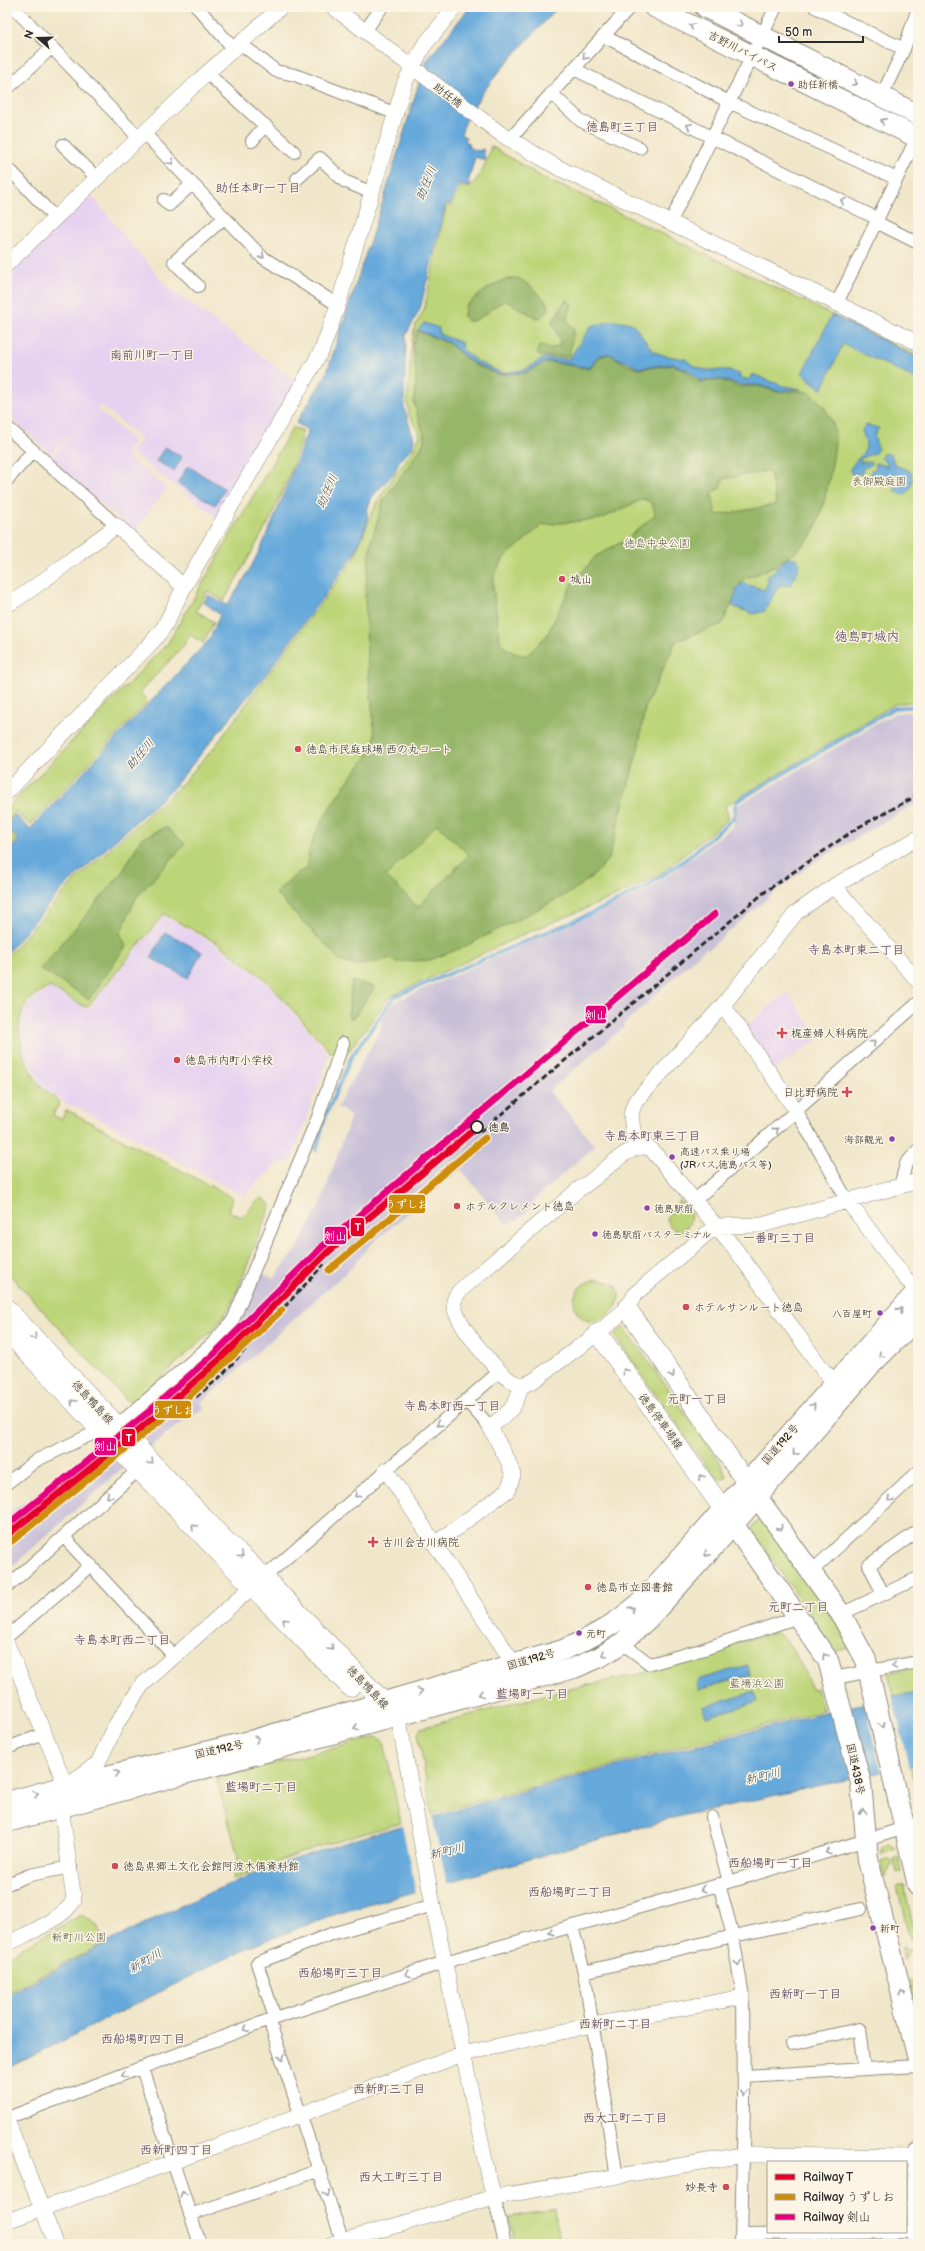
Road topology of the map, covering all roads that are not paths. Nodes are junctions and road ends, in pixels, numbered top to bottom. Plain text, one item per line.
1 (13, 7) edge
2 (197, 7) edge
3 (280, 7) edge
4 (333, 7) edge
5 (382, 7) edge
6 (456, 7) edge
7 (630, 7) edge
8 (654, 7) edge
9 (705, 7) edge
10 (776, 7) edge
11 (815, 7) edge
12 (908, 7) edge
13 (918, 11) edge
14 (365, 32) junction
15 (762, 35) junction
16 (604, 36) junction
17 (238, 46) junction
18 (52, 48) junction
19 (904, 49) junction
20 (752, 56) junction
21 (574, 69) junction
22 (415, 70) junction
23 (208, 73) junction
24 (7, 89) edge
25 (551, 93) junction
26 (881, 97) junction
27 (729, 102) junction
28 (397, 114) junction
29 (918, 115) edge
30 (265, 125) junction
31 (142, 136) junction
32 (918, 137) edge
33 (712, 138) junction
34 (510, 140) junction
35 (252, 141) dead end
36 (63, 145) dead end
37 (640, 148) dead end
38 (294, 152) dead end
39 (7, 176) edge
40 (97, 178) junction
41 (297, 179) dead end
42 (897, 179) junction
43 (192, 184) junction
44 (372, 193) junction
45 (164, 200) dead end
46 (56, 218) junction
47 (224, 218) junction
48 (877, 221) junction
49 (670, 223) junction
50 (918, 243) edge
51 (8, 263) edge
52 (198, 286) dead end
53 (837, 304) junction
54 (338, 305) junction
55 (918, 343) edge
56 (7, 427) edge
57 (33, 451) junction
58 (7, 480) edge
59 (117, 526) junction
60 (184, 587) junction
61 (7, 605) edge
62 (7, 792) edge
63 (918, 838) edge
64 (834, 886) junction
65 (918, 981) edge
66 (918, 1004) edge
67 (723, 1005) junction
68 (343, 1043) dead end
69 (797, 1112) junction
70 (636, 1148) junction
71 (918, 1150) edge
72 (918, 1181) edge
73 (900, 1186) junction
74 (847, 1200) junction
75 (694, 1201) junction
76 (716, 1226) junction
77 (918, 1290) edge
78 (626, 1308) junction
79 (7, 1309) edge
80 (918, 1318) edge
81 (7, 1330) edge
82 (598, 1333) junction
83 (500, 1371) junction
84 (835, 1382) junction
85 (521, 1384) junction
86 (466, 1400) junction
87 (107, 1427) junction
88 (490, 1427) junction
89 (138, 1470) junction
90 (386, 1470) junction
91 (918, 1472) edge
92 (7, 1483) edge
93 (752, 1489) junction
94 (728, 1517) junction
95 (918, 1531) edge
96 (64, 1537) junction
97 (436, 1543) junction
98 (91, 1565) junction
99 (812, 1571) junction
100 (918, 1578) edge
101 (258, 1582) junction
102 (7, 1587) edge
103 (883, 1594) junction
104 (841, 1614) junction
105 (798, 1617) junction
106 (7, 1637) edge
107 (622, 1643) junction
108 (7, 1644) edge
109 (174, 1656) junction
110 (918, 1662) edge
111 (514, 1664) junction
112 (871, 1678) junction
113 (836, 1685) junction
114 (376, 1705) junction
115 (398, 1716) junction
116 (44, 1734) junction
117 (7, 1748) edge
118 (66, 1786) junction
119 (7, 1802) edge
120 (61, 1806) junction
121 (712, 1817) dead end
122 (7, 1822) edge
123 (912, 1827) edge
124 (865, 1841) junction
125 (71, 1867) junction
126 (724, 1883) junction
127 (7, 1884) edge
128 (918, 1886) edge
129 (432, 1900) junction
130 (861, 1909) dead end
131 (572, 1926) junction
132 (733, 1936) junction
133 (7, 1944) edge
134 (445, 1962) junction
135 (584, 1972) junction
136 (743, 1997) junction
137 (272, 2019) junction
138 (592, 2025) junction
139 (792, 2044) dead end
140 (463, 2054) junction
141 (918, 2059) edge
142 (918, 2066) edge
143 (142, 2068) junction
144 (864, 2069) junction
145 (744, 2076) junction
146 (301, 2113) junction
147 (7, 2119) edge
148 (743, 2155) junction
149 (918, 2156) edge
150 (173, 2162) junction
151 (320, 2170) junction
152 (617, 2177) junction
153 (494, 2198) junction
154 (42, 2208) junction
155 (190, 2215) junction
156 (7, 2221) edge
157 (916, 2238) edge
158 (741, 2239) edge
159 (337, 2242) edge
160 (56, 2244) edge
161 (200, 2244) edge
162 (505, 2244) edge

1 - 18 street
2 - 17 street
3 - 17 street
4 - 14 street, 助任橋
5 - 14 street
6 - 22 street
7 - 16 street
20 -> 8 highway, 吉野川バイパス
9 -> 15 highway, 吉野川バイパス
10 - 15 street
11 - 19 street
12 - 13 street
13 - 19 street
14 - 22 street, 助任橋
15 - 20 street
15 -> 26 highway, 吉野川バイパス
16 -> 21 street
16 - 27 street
17 - 23 street
17 - 28 street
18 - 24 street
18 - 31 street
19 - 26 street
20 - 27 street
32 -> 20 highway, 吉野川バイパス
21 - 25 street
33 -> 21 street
22 - 28 street
22 - 34 street, 助任橋
23 - 30 street
23 - 31 street
25 - 34 street
25 - 37 street
26 - 29 highway, 吉野川バイパス
27 - 33 street
27 - 42 street
28 - 44 street
30 - 35 street
30 - 38 street
31 - 40 street
31 -> 43 street
32 - 42 street
48 -> 33 street
33 - 49 street
34 - 49 street, 助任橋
36 - 40 street
39 - 46 street
40 - 46 street
41 - 44 street
42 - 48 street
43 - 45 street
43 - 47 street
44 - 54 street
46 - 51 street
47 - 52 street
47 -> 54 street
48 - 50 street
48 - 53 street
49 - 53 street, 助任橋
53 - 55 street, 助任橋
54 - 60 street
56 - 57 street
57 - 58 street
57 - 59 street
59 - 60 street
59 - 61 street
60 - 62 street
63 - 64 street
64 - 65 street
64 - 67 street
69 -> 66 street
67 - 69 street
67 - 70 street
68 - 87 street
69 - 74 street
75 -> 69 street
70 - 75 street
70 - 83 street
71 - 73 street
72 - 73 street
73 - 74 street
74 - 76 street
74 - 77 street
75 - 76 street
76 - 78 street
76 - 84 street
84 -> 77 highway, 国道192号
78 - 82 street
78 -> 93 main road
79 -> 87 main road, 徳島鴨島線
80 -> 93 highway, 国道192号
87 -> 81 main road, 徳島鴨島線
82 - 85 street
94 -> 82 main road, 徳島停車場線
83 - 85 street
83 - 86 street
93 -> 84 highway, 国道192号
85 - 88 street
86 - 88 street
86 -> 90 street
87 - 89 main road, 徳島鴨島線
87 - 92 street
87 -> 101 main road, 徳島鴨島線
88 - 97 street
89 -> 96 street
101 -> 89 main road, 徳島鴨島線
90 - 97 street
90 -> 101 street
91 -> 99 street
93 - 94 highway, 国道192号
93 -> 99 highway
94 - 105 highway, 国道438号
94 -> 107 highway, 国道192号
111 -> 94 highway, 国道192号
95 - 103 street
96 - 98 street
96 - 102 street
97 - 111 street
98 - 106 street
98 - 109 street
99 - 104 highway
100 - 103 street
101 - 109 street
101 - 114 main road, 徳島鴨島線
103 - 104 street
104 - 112 highway
105 - 107 street
113 -> 105 highway, 国道438号
107 -> 115 highway, 国道192号
108 - 116 street
109 - 118 street
110 -> 112 street
114 -> 111 highway, 国道192号
112 - 113 street
112 -> 123 highway
124 -> 113 highway, 国道438号
114 - 115 main road, 徳島鴨島線
118 -> 114 highway, 国道192号
115 -> 120 highway, 国道192号
115 - 129 street
116 - 117 street
116 - 118 street
119 -> 118 highway, 国道192号
118 - 120 street
120 - 122 highway, 国道192号
120 - 125 street
121 - 126 street
123 - 124 street
123 - 128 highway
124 -> 126 street
141 -> 124 highway, 国道438号
125 - 127 street
125 - 133 street
126 -> 131 street
126 - 132 street
129 - 134 street
129 - 137 street
130 - 132 street
131 -> 134 street
131 - 135 street
132 - 135 street
132 -> 136 street
134 -> 137 street
134 - 140 street
135 - 138 street
136 - 138 street
136 - 145 street
137 -> 143 street
137 -> 146 street
138 - 140 street
138 - 152 street
139 - 144 street
140 - 146 street
140 - 153 street
142 - 144 street
143 -> 147 street
143 - 150 street
144 - 145 street
145 -> 148 street
146 - 150 street
146 - 151 street
147 - 154 street
148 - 149 street
148 - 152 street
148 - 158 street
149 - 157 street
150 - 154 street
155 -> 150 street
151 - 155 street
151 -> 159 street
152 - 153 street
153 - 159 street
153 - 162 street
154 - 156 street
154 - 160 street
155 - 161 street
157 - 158 street

